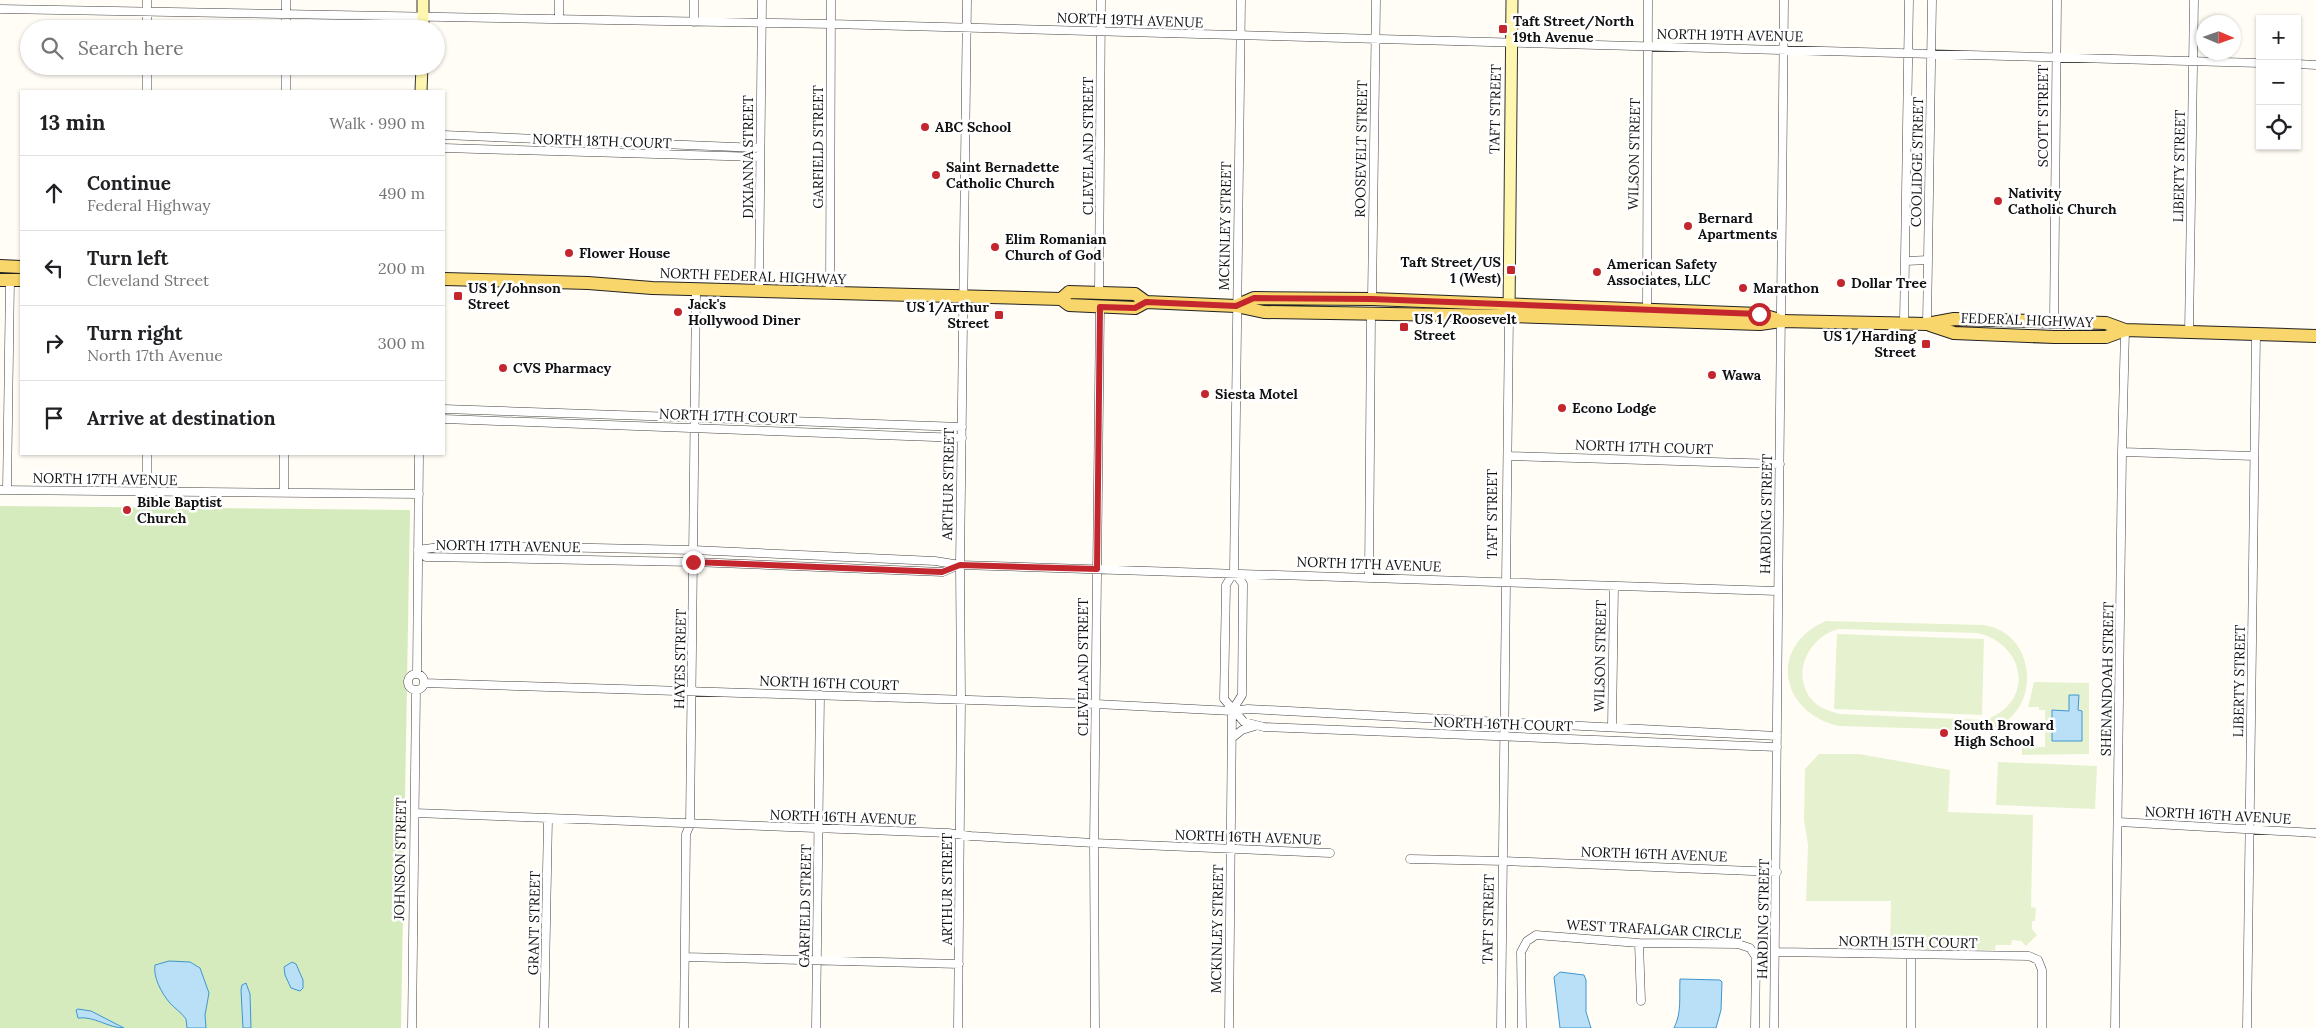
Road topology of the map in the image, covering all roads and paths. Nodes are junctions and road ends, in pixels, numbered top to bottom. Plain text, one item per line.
1 (10, 0) edge
2 (147, 0) edge
3 (286, 0) edge
4 (423, 0) edge
5 (559, 0) edge
6 (694, 0) edge
7 (762, 0) edge
8 (831, 0) edge
9 (968, 0) edge
10 (1102, 0) edge
11 (1241, 0) edge
12 (1376, 0) edge
13 (1512, 0) edge
14 (1648, 0) edge
15 (1784, 0) edge
16 (1909, 0) edge
17 (1932, 0) edge
18 (2057, 0) edge
19 (2194, 0) edge
20 (0, 9) edge
21 (10, 9) junction
22 (147, 10) junction
23 (286, 14) junction
24 (423, 16) junction
25 (559, 19) junction
26 (147, 20) edge
27 (286, 20) edge
28 (423, 20) edge
29 (694, 22) junction
30 (762, 23) junction
31 (830, 24) junction
32 (967, 28) junction
33 (1101, 32) junction
34 (1241, 36) junction
35 (1375, 39) junction
36 (1511, 43) junction
37 (1648, 46) junction
38 (1784, 49) junction
39 (1909, 53) junction
40 (1931, 54) junction
41 (2056, 58) junction
42 (2193, 62) junction
43 (2256, 64) edge
44 (2301, 64) edge
45 (2316, 65) edge
46 (147, 75) edge
47 (286, 75) edge
48 (422, 75) edge
49 (147, 90) edge
50 (286, 90) edge
51 (421, 90) edge
52 (445, 136) edge
53 (445, 148) edge
54 (760, 148) junction
55 (760, 157) junction
56 (1928, 260) junction
57 (1906, 261) junction
58 (0, 266) edge
59 (20, 267) edge
60 (445, 279) edge
61 (10, 280) edge
62 (696, 290) junction
63 (759, 291) junction
64 (1099, 293) junction
65 (830, 294) junction
66 (963, 297) junction
67 (1061, 299) junction
68 (1372, 299) junction
69 (1146, 302) junction
70 (1236, 306) junction
71 (1100, 307) junction
72 (1646, 309) junction
73 (1509, 310) junction
74 (1371, 314) junction
75 (1781, 321) junction
76 (2054, 322) junction
77 (1904, 324) junction
78 (1927, 324) junction
79 (2125, 330) junction
80 (2188, 332) junction
81 (2256, 334) junction
82 (2316, 336) edge
83 (445, 409) edge
84 (494, 410) junction
85 (695, 418) junction
86 (445, 420) edge
87 (494, 421) junction
88 (962, 427) junction
89 (695, 428) junction
90 (962, 438) junction
91 (2122, 452) junction
92 (147, 455) edge
93 (284, 455) edge
94 (419, 455) edge
95 (1508, 456) junction
96 (2254, 456) junction
97 (1780, 464) junction
98 (4, 490) edge
99 (147, 492) junction
100 (284, 493) junction
101 (419, 494) junction
102 (418, 550) junction
103 (692, 550) junction
104 (693, 562) junction
105 (960, 565) junction
106 (1097, 569) junction
107 (1234, 572) junction
108 (1369, 576) junction
109 (1507, 582) junction
110 (1614, 586) junction
111 (1777, 591) junction
112 (417, 674) junction
113 (424, 683) junction
114 (692, 690) junction
115 (416, 691) junction
116 (820, 695) junction
117 (961, 700) junction
118 (1096, 704) junction
119 (1232, 711) junction
120 (1505, 723) junction
121 (1254, 726) junction
122 (1612, 727) junction
123 (1777, 736) junction
124 (1505, 737) junction
125 (1232, 738) junction
126 (1777, 747) junction
127 (415, 813) junction
128 (548, 819) junction
129 (2119, 822) junction
130 (690, 825) junction
131 (818, 828) junction
132 (2250, 828) junction
133 (959, 833) junction
134 (2316, 833) edge
135 (1094, 843) junction
136 (1231, 849) junction
137 (1330, 853) dead end
138 (1410, 859) dead end
139 (1504, 861) junction
140 (1777, 872) junction
141 (1639, 943) junction
142 (1776, 952) junction
143 (1911, 955) junction
144 (685, 956) junction
145 (817, 960) junction
146 (959, 964) junction
147 (1641, 1001) dead end
148 (412, 1028) edge
149 (544, 1028) edge
150 (684, 1028) edge
151 (816, 1028) edge
152 (958, 1028) edge
153 (1095, 1028) edge
154 (1228, 1028) edge
155 (1501, 1028) edge
156 (1522, 1028) edge
157 (1755, 1028) edge
158 (1774, 1028) edge
159 (1911, 1028) edge
160 (2042, 1028) edge
161 (2116, 1028) edge
162 (2247, 1028) edge

1 - 21 street
2 - 22 street
3 - 23 street
4 - 24 street
5 - 25 street
6 - 29 street
7 - 30 street, DIXIANNA STREET
8 - 31 street, GARFIELD STREET
9 - 32 street, ARTHUR STREET
10 - 33 street, CLEVELAND STREET
11 - 34 street, MCKINLEY STREET
12 - 35 street, ROOSEVELT STREET
13 - 36 street, TAFT STREET
14 - 37 street, WILSON STREET
15 - 38 street, HARDING STREET
16 - 39 street, COOLIDGE STREET
17 - 40 street, COOLIDGE STREET
18 - 41 street, SCOTT STREET
19 - 42 street, LIBERTY STREET
20 - 21 street, NORTH 19TH AVENUE
21 - 22 street, NORTH 19TH AVENUE
22 - 23 street, NORTH 19TH AVENUE
22 - 26 street
23 - 24 street, NORTH 19TH AVENUE
23 - 27 street
24 - 25 street, NORTH 19TH AVENUE
24 - 28 street
25 - 29 street, NORTH 19TH AVENUE
29 - 30 street, NORTH 19TH AVENUE
30 - 31 street, NORTH 19TH AVENUE
30 - 54 street, DIXIANNA STREET
31 - 32 street, NORTH 19TH AVENUE
31 - 65 street, GARFIELD STREET
32 - 33 street, NORTH 19TH AVENUE
32 - 66 street, ARTHUR STREET
33 - 34 street, NORTH 19TH AVENUE
33 - 64 street, CLEVELAND STREET
34 - 35 street, NORTH 19TH AVENUE
34 - 70 street, MCKINLEY STREET
35 - 36 street, NORTH 19TH AVENUE
35 - 68 street, ROOSEVELT STREET
36 - 37 street, NORTH 19TH AVENUE
36 - 73 street, TAFT STREET
37 - 38 street, NORTH 19TH AVENUE
37 - 72 street, WILSON STREET
38 - 39 street, NORTH 19TH AVENUE
38 - 75 street, HARDING STREET
39 - 40 street, NORTH 19TH AVENUE
39 - 57 street, COOLIDGE STREET
40 - 41 street, NORTH 19TH AVENUE
40 - 56 street, COOLIDGE STREET
41 - 42 street, NORTH 19TH AVENUE
41 - 76 street, SCOTT STREET
42 - 43 street, NORTH 19TH AVENUE
42 - 80 street, LIBERTY STREET
44 - 45 street
46 - 49 street
47 - 50 street
48 - 51 street
52 - 54 street, NORTH 18TH COURT
53 - 55 street, NORTH 18TH COURT
54 - 55 street, DIXIANNA STREET
55 - 63 street, DIXIANNA STREET
56 - 57 street
56 - 78 street, COOLIDGE STREET
57 - 77 street, COOLIDGE STREET
58 - 59 main road
60 - 62 main road, NORTH FEDERAL HIGHWAY
61 - 98 street
62 - 63 main road, NORTH FEDERAL HIGHWAY
62 - 85 street, HAYES STREET
63 - 65 main road, NORTH FEDERAL HIGHWAY
64 - 67 main road, FEDERAL HIGHWAY
64 - 69 main road, FEDERAL HIGHWAY
65 - 66 main road, NORTH FEDERAL HIGHWAY
66 - 67 main road, NORTH FEDERAL HIGHWAY
66 - 88 street, ARTHUR STREET
67 - 71 main road, FEDERAL HIGHWAY
68 - 70 main road, FEDERAL HIGHWAY
68 - 73 main road, FEDERAL HIGHWAY
69 - 70 main road, FEDERAL HIGHWAY
69 - 71 main road, FEDERAL HIGHWAY
70 - 74 main road, FEDERAL HIGHWAY
70 - 107 street, MCKINLEY STREET
71 - 106 street, CLEVELAND STREET
72 - 73 main road, FEDERAL HIGHWAY
72 - 75 main road, FEDERAL HIGHWAY
73 - 74 main road, FEDERAL HIGHWAY
73 - 75 main road, FEDERAL HIGHWAY
73 - 95 street, TAFT STREET
74 - 108 street
75 - 77 main road, FEDERAL HIGHWAY
75 - 97 street, HARDING STREET
76 - 78 main road, FEDERAL HIGHWAY
76 - 79 main road, FEDERAL HIGHWAY
77 - 78 main road, FEDERAL HIGHWAY
78 - 79 main road, FEDERAL HIGHWAY
79 - 80 main road, FEDERAL HIGHWAY
79 - 91 street, SHENANDOAH STREET
80 - 81 main road, FEDERAL HIGHWAY
81 - 82 main road, FEDERAL HIGHWAY
81 - 96 street, LIBERTY STREET
83 - 84 street, NORTH 17TH COURT
84 - 85 street, NORTH 17TH COURT
84 - 87 street
85 - 88 street, NORTH 17TH COURT
85 - 89 street, HAYES STREET
86 - 87 street, NORTH 17TH COURT
87 - 89 street, NORTH 17TH COURT
88 - 90 street, ARTHUR STREET
89 - 90 street, NORTH 17TH COURT
89 - 103 street, HAYES STREET
90 - 105 street, ARTHUR STREET
91 - 96 street
91 - 129 street, SHENANDOAH STREET
92 - 99 street
93 - 100 street
94 - 101 street
95 - 97 street, NORTH 17TH COURT
95 - 109 street, TAFT STREET
96 - 132 street, LIBERTY STREET
97 - 111 street, HARDING STREET
98 - 99 street, NORTH 17TH AVENUE
99 - 100 street, NORTH 17TH AVENUE
100 - 101 street, NORTH 17TH AVENUE
101 - 102 street
102 - 103 street, NORTH 17TH AVENUE
102 - 104 street, NORTH 17TH AVENUE
102 - 112 street
103 - 104 street, HAYES STREET
103 - 105 street, NORTH 17TH AVENUE
104 - 105 street, NORTH 17TH AVENUE
104 - 114 street, HAYES STREET
105 - 106 street, NORTH 17TH AVENUE
105 - 117 street, ARTHUR STREET
106 - 107 street, NORTH 17TH AVENUE
106 - 118 street, CLEVELAND STREET
107 - 108 street, NORTH 17TH AVENUE
107 - 119 street, MCKINLEY STREET
107 - 119 street, MCKINLEY STREET
108 - 109 street, NORTH 17TH AVENUE
109 - 110 street, NORTH 17TH AVENUE
109 - 120 street, TAFT STREET
110 - 111 street, NORTH 17TH AVENUE
110 - 122 street, WILSON STREET
111 - 123 street, HARDING STREET
112 - 113 street
112 - 115 street
113 - 114 street, NORTH 16TH COURT
113 - 115 street
114 - 116 street, NORTH 16TH COURT
114 - 130 street, HAYES STREET
115 - 127 street, JOHNSON STREET
116 - 117 street, NORTH 16TH COURT
116 - 131 street, GARFIELD STREET
117 - 118 street, NORTH 16TH COURT
117 - 133 street, ARTHUR STREET
118 - 119 street, NORTH 16TH COURT
118 - 135 street, CLEVELAND STREET
119 - 120 street, NORTH 16TH COURT
119 - 121 street
119 - 125 street, MCKINLEY STREET
120 - 122 street, NORTH 16TH COURT
120 - 124 street, TAFT STREET
121 - 124 street, NORTH 16TH COURT
121 - 125 street
122 - 123 street, NORTH 16TH COURT
123 - 126 street, HARDING STREET
124 - 126 street, NORTH 16TH COURT
124 - 139 street, TAFT STREET
125 - 136 street, MCKINLEY STREET
126 - 140 street, HARDING STREET
127 - 128 street, NORTH 16TH AVENUE
127 - 148 street, JOHNSON STREET
128 - 130 street, NORTH 16TH AVENUE
128 - 149 street, GRANT STREET
129 - 132 street, NORTH 16TH AVENUE
129 - 161 street, SHENANDOAH STREET
130 - 131 street, NORTH 16TH AVENUE
130 - 144 street, HAYES STREET
131 - 133 street, NORTH 16TH AVENUE
131 - 145 street, GARFIELD STREET
132 - 134 street, NORTH 16TH AVENUE
132 - 162 street, LIBERTY STREET
133 - 135 street, NORTH 16TH AVENUE
133 - 146 street, ARTHUR STREET
135 - 136 street, NORTH 16TH AVENUE
135 - 153 street, CLEVELAND STREET
136 - 137 street, NORTH 16TH AVENUE
136 - 154 street, MCKINLEY STREET
138 - 139 street, NORTH 16TH AVENUE
139 - 140 street, NORTH 16TH AVENUE
139 - 155 street, TAFT STREET
140 - 142 street, HARDING STREET
141 - 147 street
141 - 156 street, WEST TRAFALGAR CIRCLE
141 - 157 street, WEST TRAFALGAR CIRCLE
142 - 143 street, NORTH 15TH COURT
142 - 158 street, HARDING STREET
143 - 159 street
143 - 160 street, NORTH 15TH COURT
144 - 145 street
144 - 150 street, HAYES STREET
145 - 146 street
145 - 151 street, GARFIELD STREET
146 - 152 street, ARTHUR STREET

